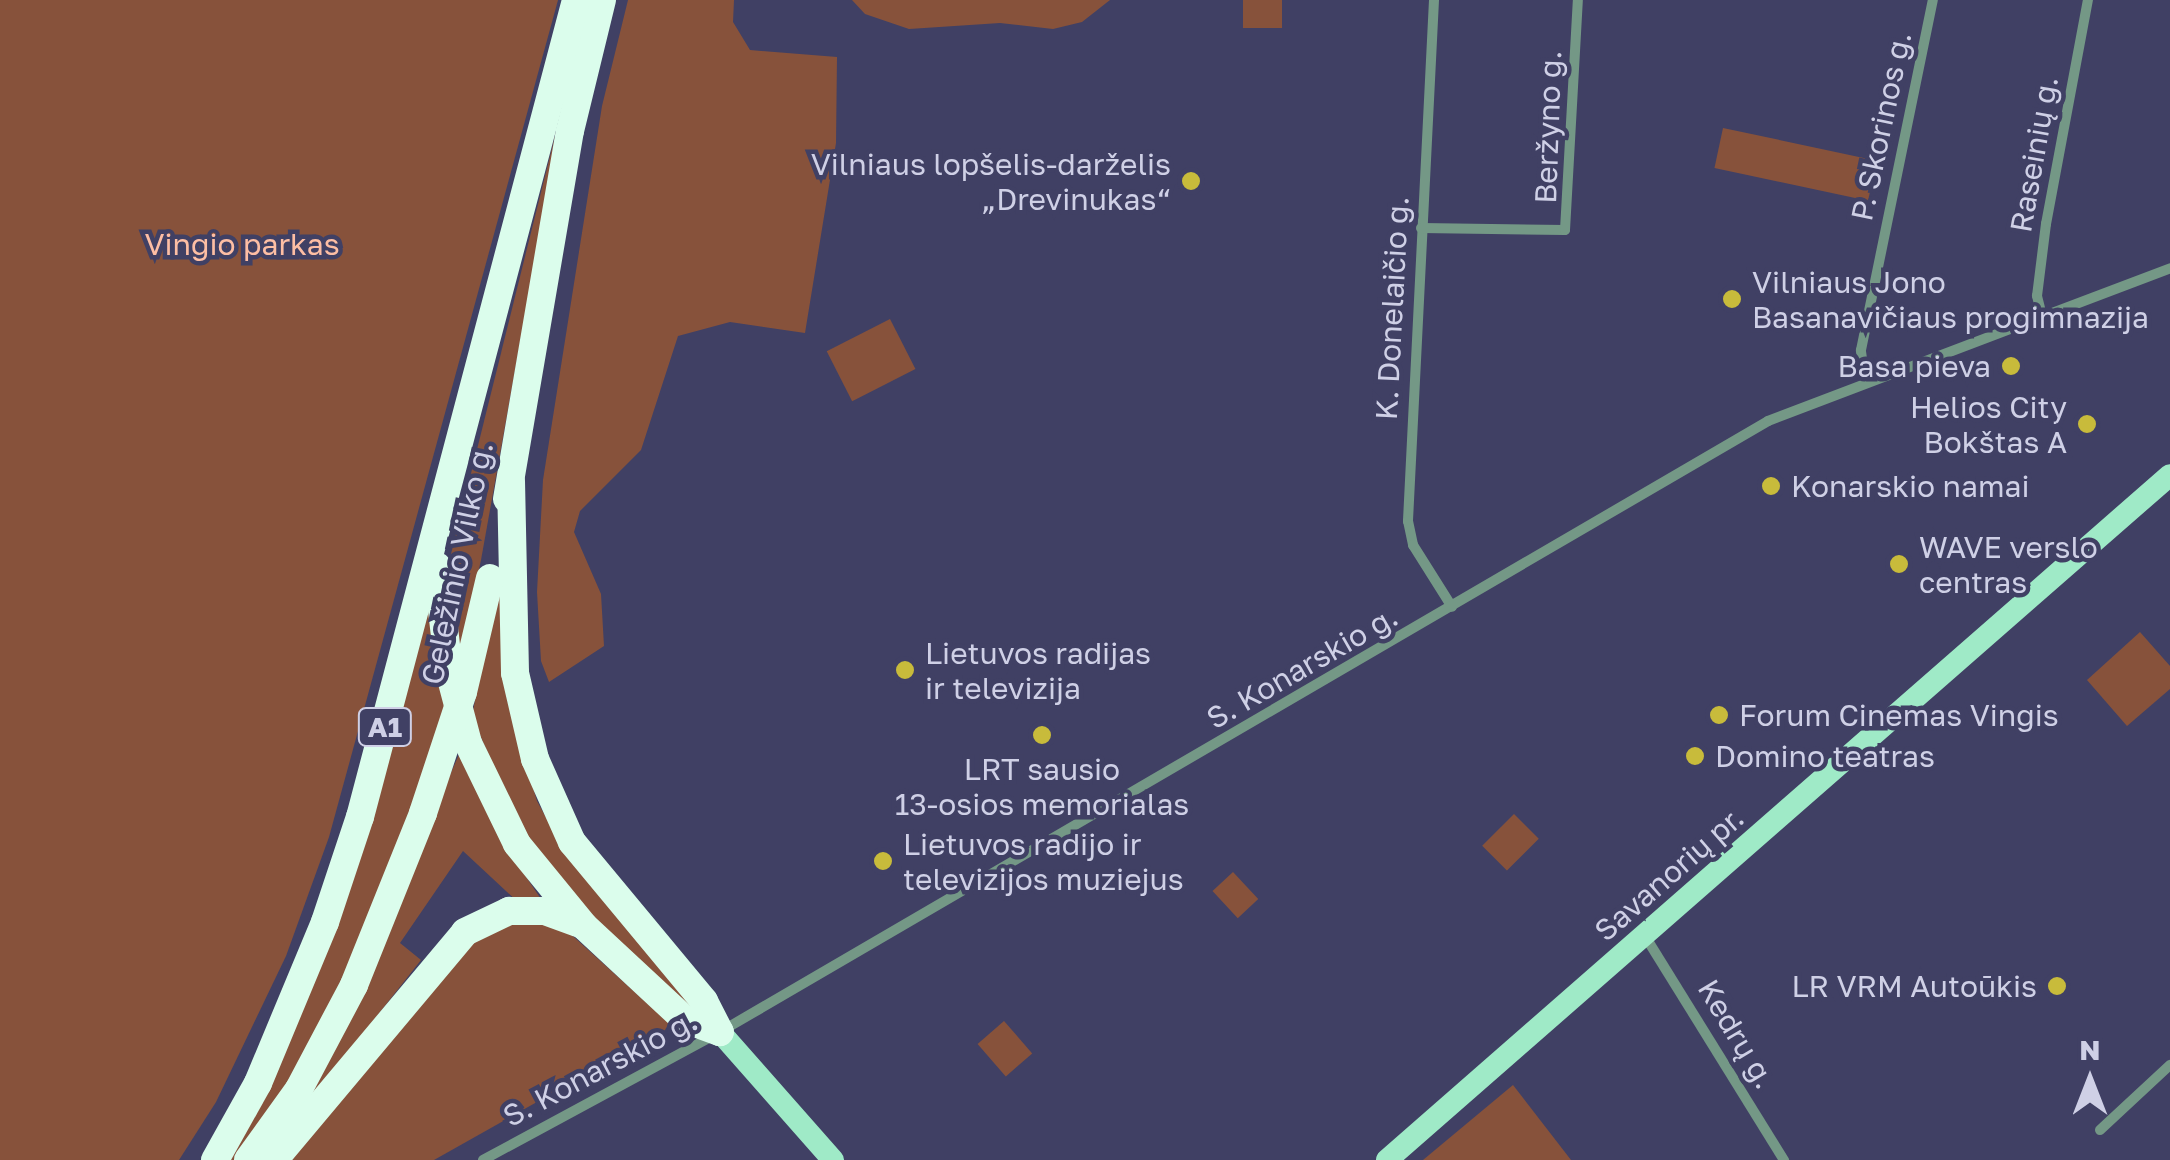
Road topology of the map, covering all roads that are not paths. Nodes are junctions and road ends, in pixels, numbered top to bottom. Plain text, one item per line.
1 (576, 0) edge
2 (602, 0) edge
3 (1434, 0) edge
4 (1578, 0) edge
5 (1933, 0) edge
6 (2088, 0) edge
7 (1421, 228) junction
8 (2170, 268) edge
9 (2042, 316) junction
10 (1865, 380) junction
11 (2170, 475) edge
12 (510, 481) junction
13 (438, 531) junction
14 (1452, 607) junction
15 (584, 926) junction
16 (1645, 936) junction
17 (720, 1032) junction
18 (2170, 1066) edge
19 (2100, 1130) dead end
20 (215, 1160) edge
21 (248, 1160) edge
22 (274, 1160) edge
23 (483, 1160) edge
24 (834, 1160) edge
25 (1387, 1160) edge
26 (1784, 1160) edge

1 - 13 highway, Geležinio Vilko g. / A1
2 - 12 highway, Geležinio Vilko g. / A1
3 - 7 street, K. Donelaičio g.
4 - 7 street, Beržyno g.
5 - 10 street, P. Skorinos g.
6 - 9 street, Raseinių g.
7 - 14 street, K. Donelaičio g.
8 - 9 street, S. Konarskio g.
9 - 10 street, S. Konarskio g.
10 - 14 street, S. Konarskio g.
11 - 16 main road, Savanorių pr.
12 - 17 highway
12 - 21 highway, Geležinio Vilko g. / A1, bridge
13 - 15 highway
13 - 20 highway, Geležinio Vilko g. / A1
14 - 17 street, S. Konarskio g.
15 - 17 highway
15 - 22 highway
16 - 25 main road, Savanorių pr.
16 - 26 street, Kedrų g.
17 - 23 street, S. Konarskio g.
17 - 24 main road
18 - 19 street

